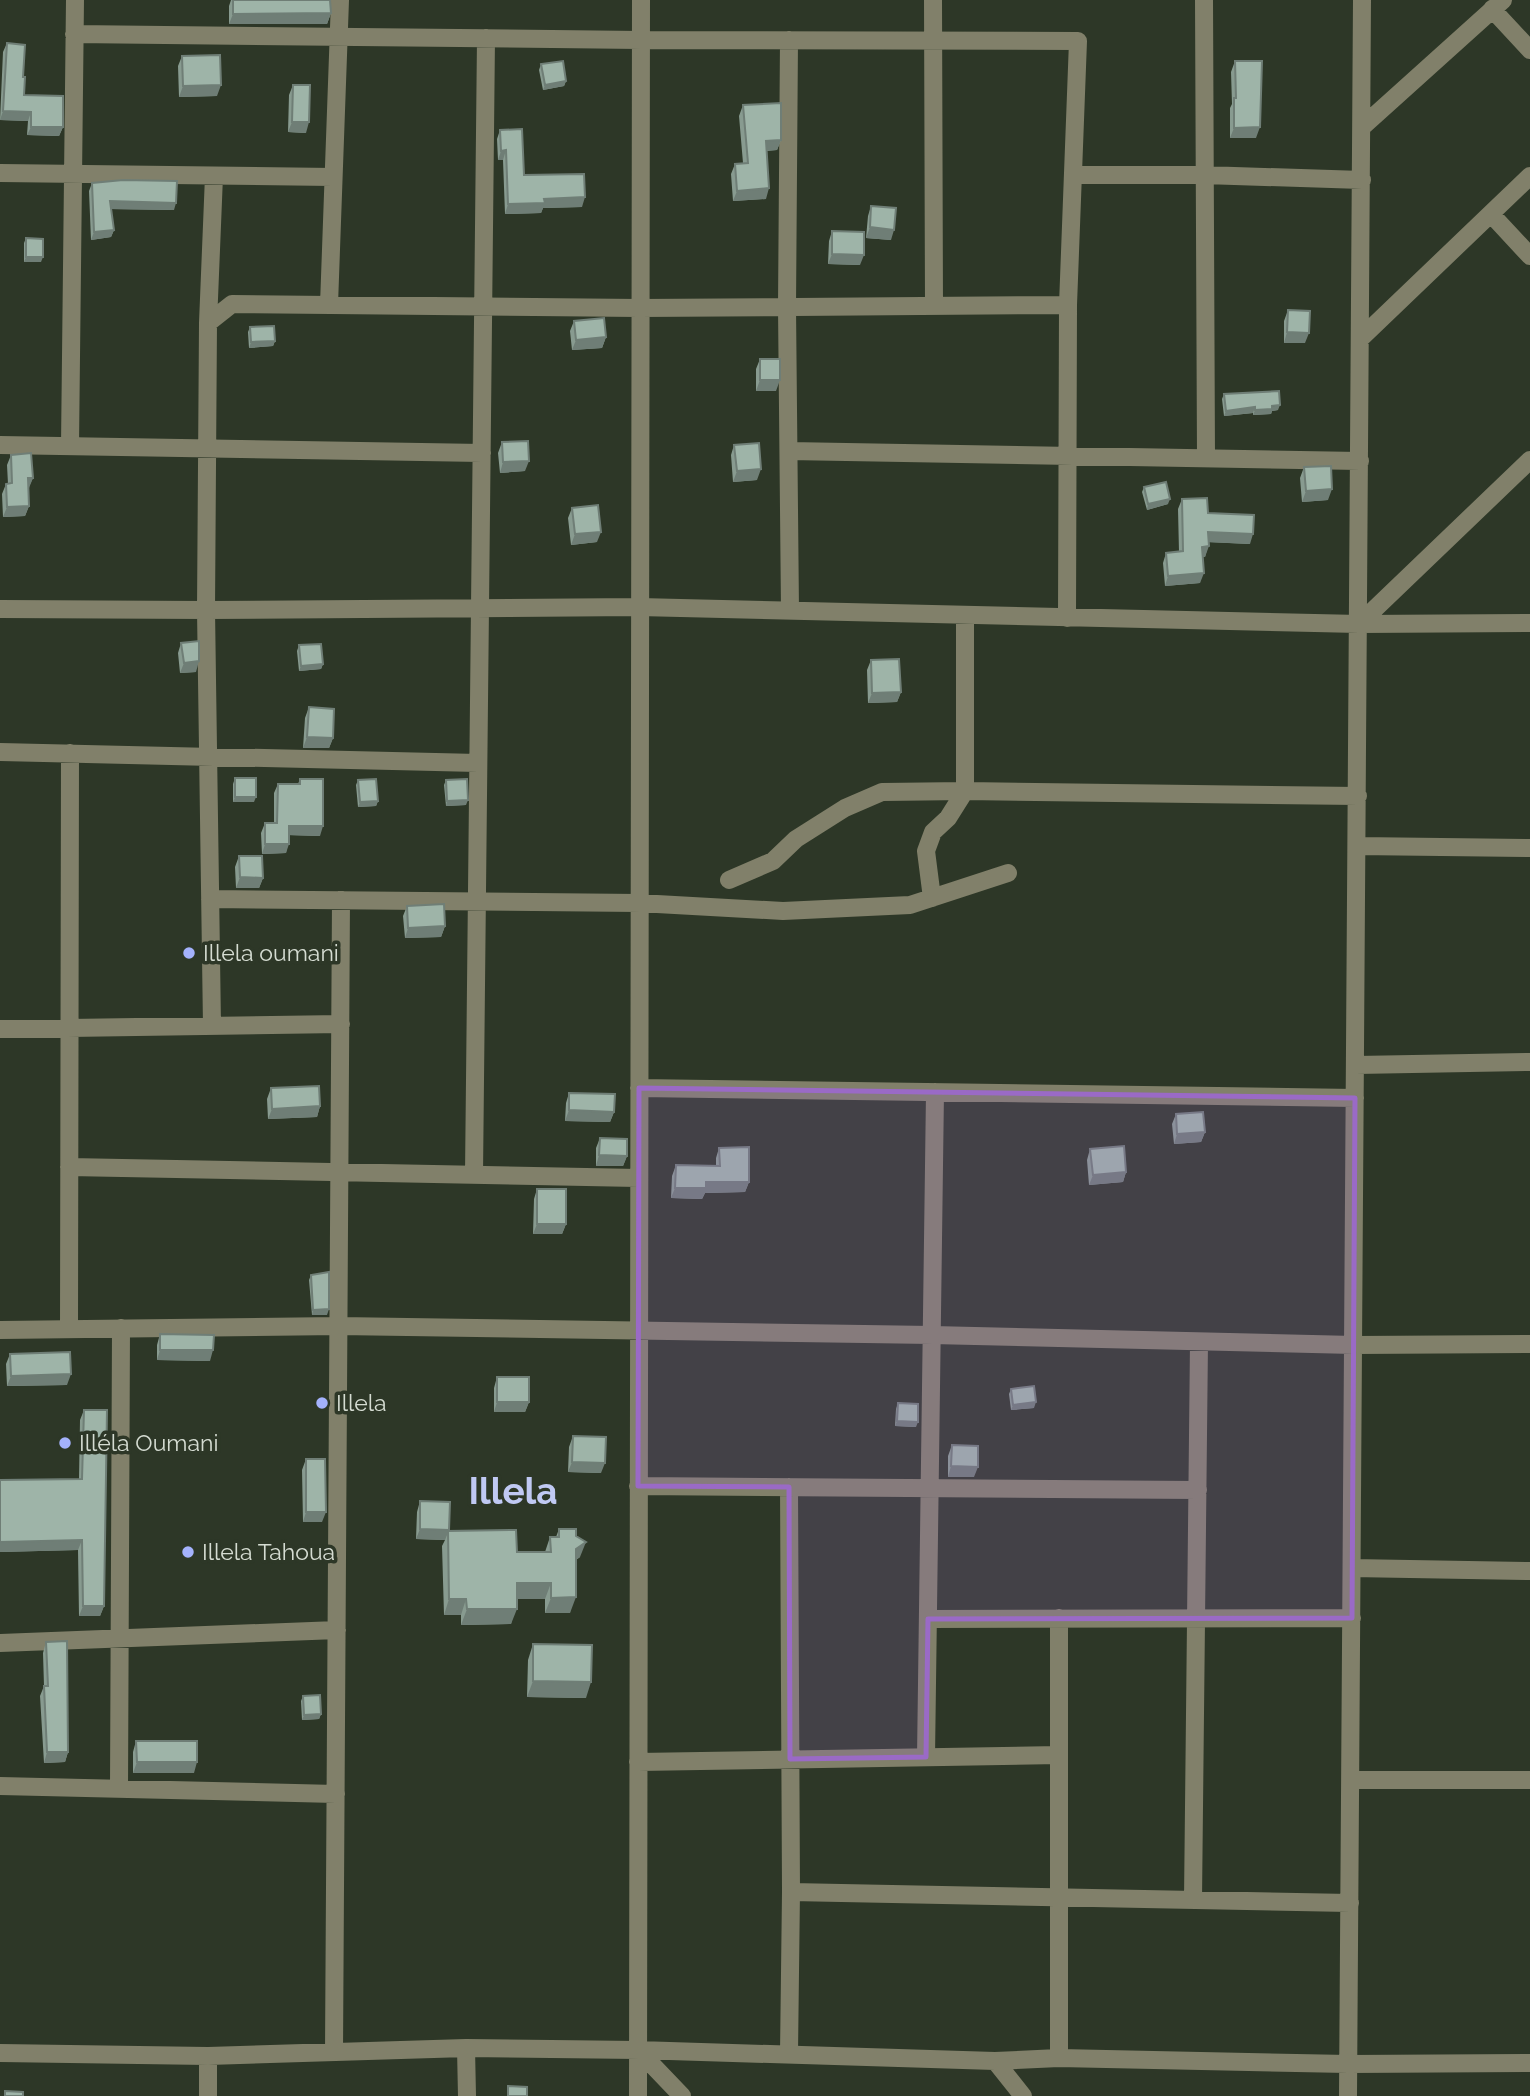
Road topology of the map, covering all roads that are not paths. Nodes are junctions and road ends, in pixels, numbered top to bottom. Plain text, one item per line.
1 (75, 0) edge
2 (340, 0) edge
3 (641, 0) edge
4 (933, 0) edge
5 (1203, 0) edge
6 (1362, 0) edge
7 (1497, 4) edge
8 (74, 34) junction
9 (338, 37) junction
10 (486, 38) junction
11 (640, 40) junction
12 (789, 40) junction
13 (932, 40) junction
14 (1530, 50) edge
15 (1362, 127) junction
16 (0, 173) edge
17 (72, 174) junction
18 (1073, 175) junction
19 (1204, 175) junction
20 (214, 176) junction
21 (1530, 176) edge
22 (333, 177) junction
23 (1362, 180) junction
24 (1490, 214) junction
25 (1530, 256) edge
26 (328, 305) junction
27 (1068, 305) junction
28 (934, 306) junction
29 (483, 307) junction
30 (787, 307) junction
31 (639, 309) junction
32 (208, 323) junction
33 (1361, 338) junction
34 (0, 445) edge
35 (70, 446) junction
36 (207, 449) junction
37 (789, 451) junction
38 (482, 453) junction
39 (1068, 456) junction
40 (1206, 458) junction
41 (1530, 460) edge
42 (1360, 461) junction
43 (639, 607) junction
44 (480, 608) junction
45 (0, 609) edge
46 (206, 610) junction
47 (790, 611) junction
48 (965, 616) junction
49 (1067, 618) junction
50 (1530, 623) edge
51 (1359, 624) junction
52 (0, 752) edge
53 (70, 753) junction
54 (208, 757) junction
55 (478, 763) junction
56 (965, 791) junction
57 (1358, 796) junction
58 (1357, 846) junction
59 (1530, 848) edge
60 (1008, 873) dead end
61 (729, 880) dead end
62 (210, 898) junction
63 (932, 898) junction
64 (341, 900) junction
65 (477, 901) junction
66 (639, 903) junction
67 (341, 1024) junction
68 (212, 1026) junction
69 (69, 1028) junction
70 (0, 1029) edge
71 (1530, 1062) edge
72 (1356, 1065) junction
73 (639, 1088) junction
74 (935, 1092) junction
75 (1356, 1098) junction
76 (69, 1167) junction
77 (340, 1172) junction
78 (474, 1175) junction
79 (638, 1178) junction
80 (339, 1326) junction
81 (121, 1328) junction
82 (0, 1329) edge
83 (69, 1329) junction
84 (639, 1332) junction
85 (932, 1335) junction
86 (1199, 1342) junction
87 (1530, 1344) edge
88 (1354, 1345) junction
89 (638, 1486) junction
90 (789, 1487) junction
91 (930, 1488) junction
92 (1198, 1490) junction
93 (1352, 1568) junction
94 (1530, 1571) edge
95 (1059, 1618) junction
96 (1195, 1618) junction
97 (1352, 1618) junction
98 (928, 1619) junction
99 (337, 1630) junction
100 (120, 1638) junction
101 (0, 1643) edge
102 (1059, 1755) junction
103 (926, 1757) junction
104 (790, 1759) junction
105 (638, 1762) junction
106 (1351, 1780) junction
107 (1530, 1780) edge
108 (0, 1786) edge
109 (119, 1789) junction
110 (336, 1794) junction
111 (791, 1892) junction
112 (1059, 1897) junction
113 (1193, 1900) junction
114 (1350, 1903) junction
115 (466, 2048) junction
116 (638, 2050) junction
117 (334, 2052) junction
118 (0, 2053) edge
119 (789, 2053) junction
120 (208, 2056) junction
121 (1059, 2058) junction
122 (995, 2061) junction
123 (1530, 2063) edge
124 (1348, 2064) junction
125 (208, 2096) edge
126 (467, 2096) edge
127 (638, 2096) edge
128 (682, 2096) edge
129 (1023, 2096) edge
130 (1348, 2096) edge

1 - 8 street
2 - 9 street
3 - 11 street
4 - 13 street
5 - 19 street
6 - 15 street
7 - 14 street
7 - 15 street
8 - 9 street
8 - 17 street
9 - 10 street
9 - 22 street
10 - 11 street
10 - 29 street
11 - 12 street
11 - 31 street
12 - 13 street
12 - 30 street
13 - 18 street
13 - 28 street
15 - 23 street
16 - 17 street
17 - 20 street
17 - 35 street
18 - 19 street
18 - 27 street
19 - 23 street
19 - 40 street
20 - 22 street
20 - 32 street
21 - 24 street
22 - 26 street
23 - 33 street
24 - 25 street
24 - 33 street
26 - 29 street
26 - 32 street
27 - 28 street
27 - 39 street
28 - 30 street
29 - 31 street
29 - 38 street
30 - 31 street
30 - 37 street
31 - 43 street
32 - 36 street
33 - 42 street
34 - 35 street
35 - 36 street
36 - 38 street
36 - 46 street
37 - 39 street
37 - 47 street
38 - 44 street
39 - 40 street
39 - 49 street
40 - 42 street
41 - 51 street
42 - 51 street
43 - 44 street
43 - 47 street
43 - 66 street
44 - 46 street
44 - 55 street
45 - 46 street
46 - 54 street
47 - 48 street
48 - 49 street
48 - 56 street
49 - 51 street
50 - 51 street
51 - 57 street
52 - 53 street
53 - 54 street
53 - 69 street
54 - 55 street
54 - 62 street
55 - 65 street
56 - 57 street
56 - 61 street
56 - 63 street
57 - 58 street
58 - 59 street
58 - 72 street
60 - 63 street
62 - 64 street
62 - 68 street
63 - 66 street
64 - 65 street
64 - 67 street
65 - 66 street
65 - 78 street
66 - 73 street
67 - 68 street
67 - 77 street
68 - 69 street
69 - 70 street
69 - 76 street
71 - 72 street
72 - 75 street
73 - 74 street
73 - 79 street
74 - 75 street
74 - 85 street
75 - 88 street
76 - 77 street
76 - 83 street
77 - 78 street
77 - 80 street
78 - 79 street
79 - 84 street
80 - 81 street
80 - 84 street
80 - 99 street
81 - 83 street
81 - 100 street
82 - 83 street
84 - 85 street
84 - 89 street
85 - 86 street
85 - 91 street
86 - 88 street
86 - 92 street
87 - 88 street
88 - 93 street
89 - 90 street
89 - 105 street
90 - 91 street
90 - 104 street
91 - 92 street
91 - 98 street
92 - 96 street
93 - 94 street
93 - 97 street
95 - 96 street
95 - 98 street
95 - 102 street
96 - 97 street
96 - 113 street
97 - 106 street
98 - 103 street
99 - 100 street
99 - 110 street
100 - 101 street
100 - 109 street
102 - 103 street
102 - 112 street
103 - 104 street
104 - 105 street
104 - 111 street
105 - 116 street
106 - 107 street
106 - 114 street
108 - 109 street
109 - 110 street
110 - 117 street
111 - 112 street
111 - 119 street
112 - 113 street
112 - 121 street
113 - 114 street
114 - 124 street
115 - 116 street
115 - 117 street
115 - 126 street
116 - 119 street
116 - 127 street
116 - 128 street
117 - 120 street
118 - 120 street
119 - 122 street
120 - 125 street
121 - 122 street
121 - 124 street
122 - 129 street
123 - 124 street
124 - 130 street

